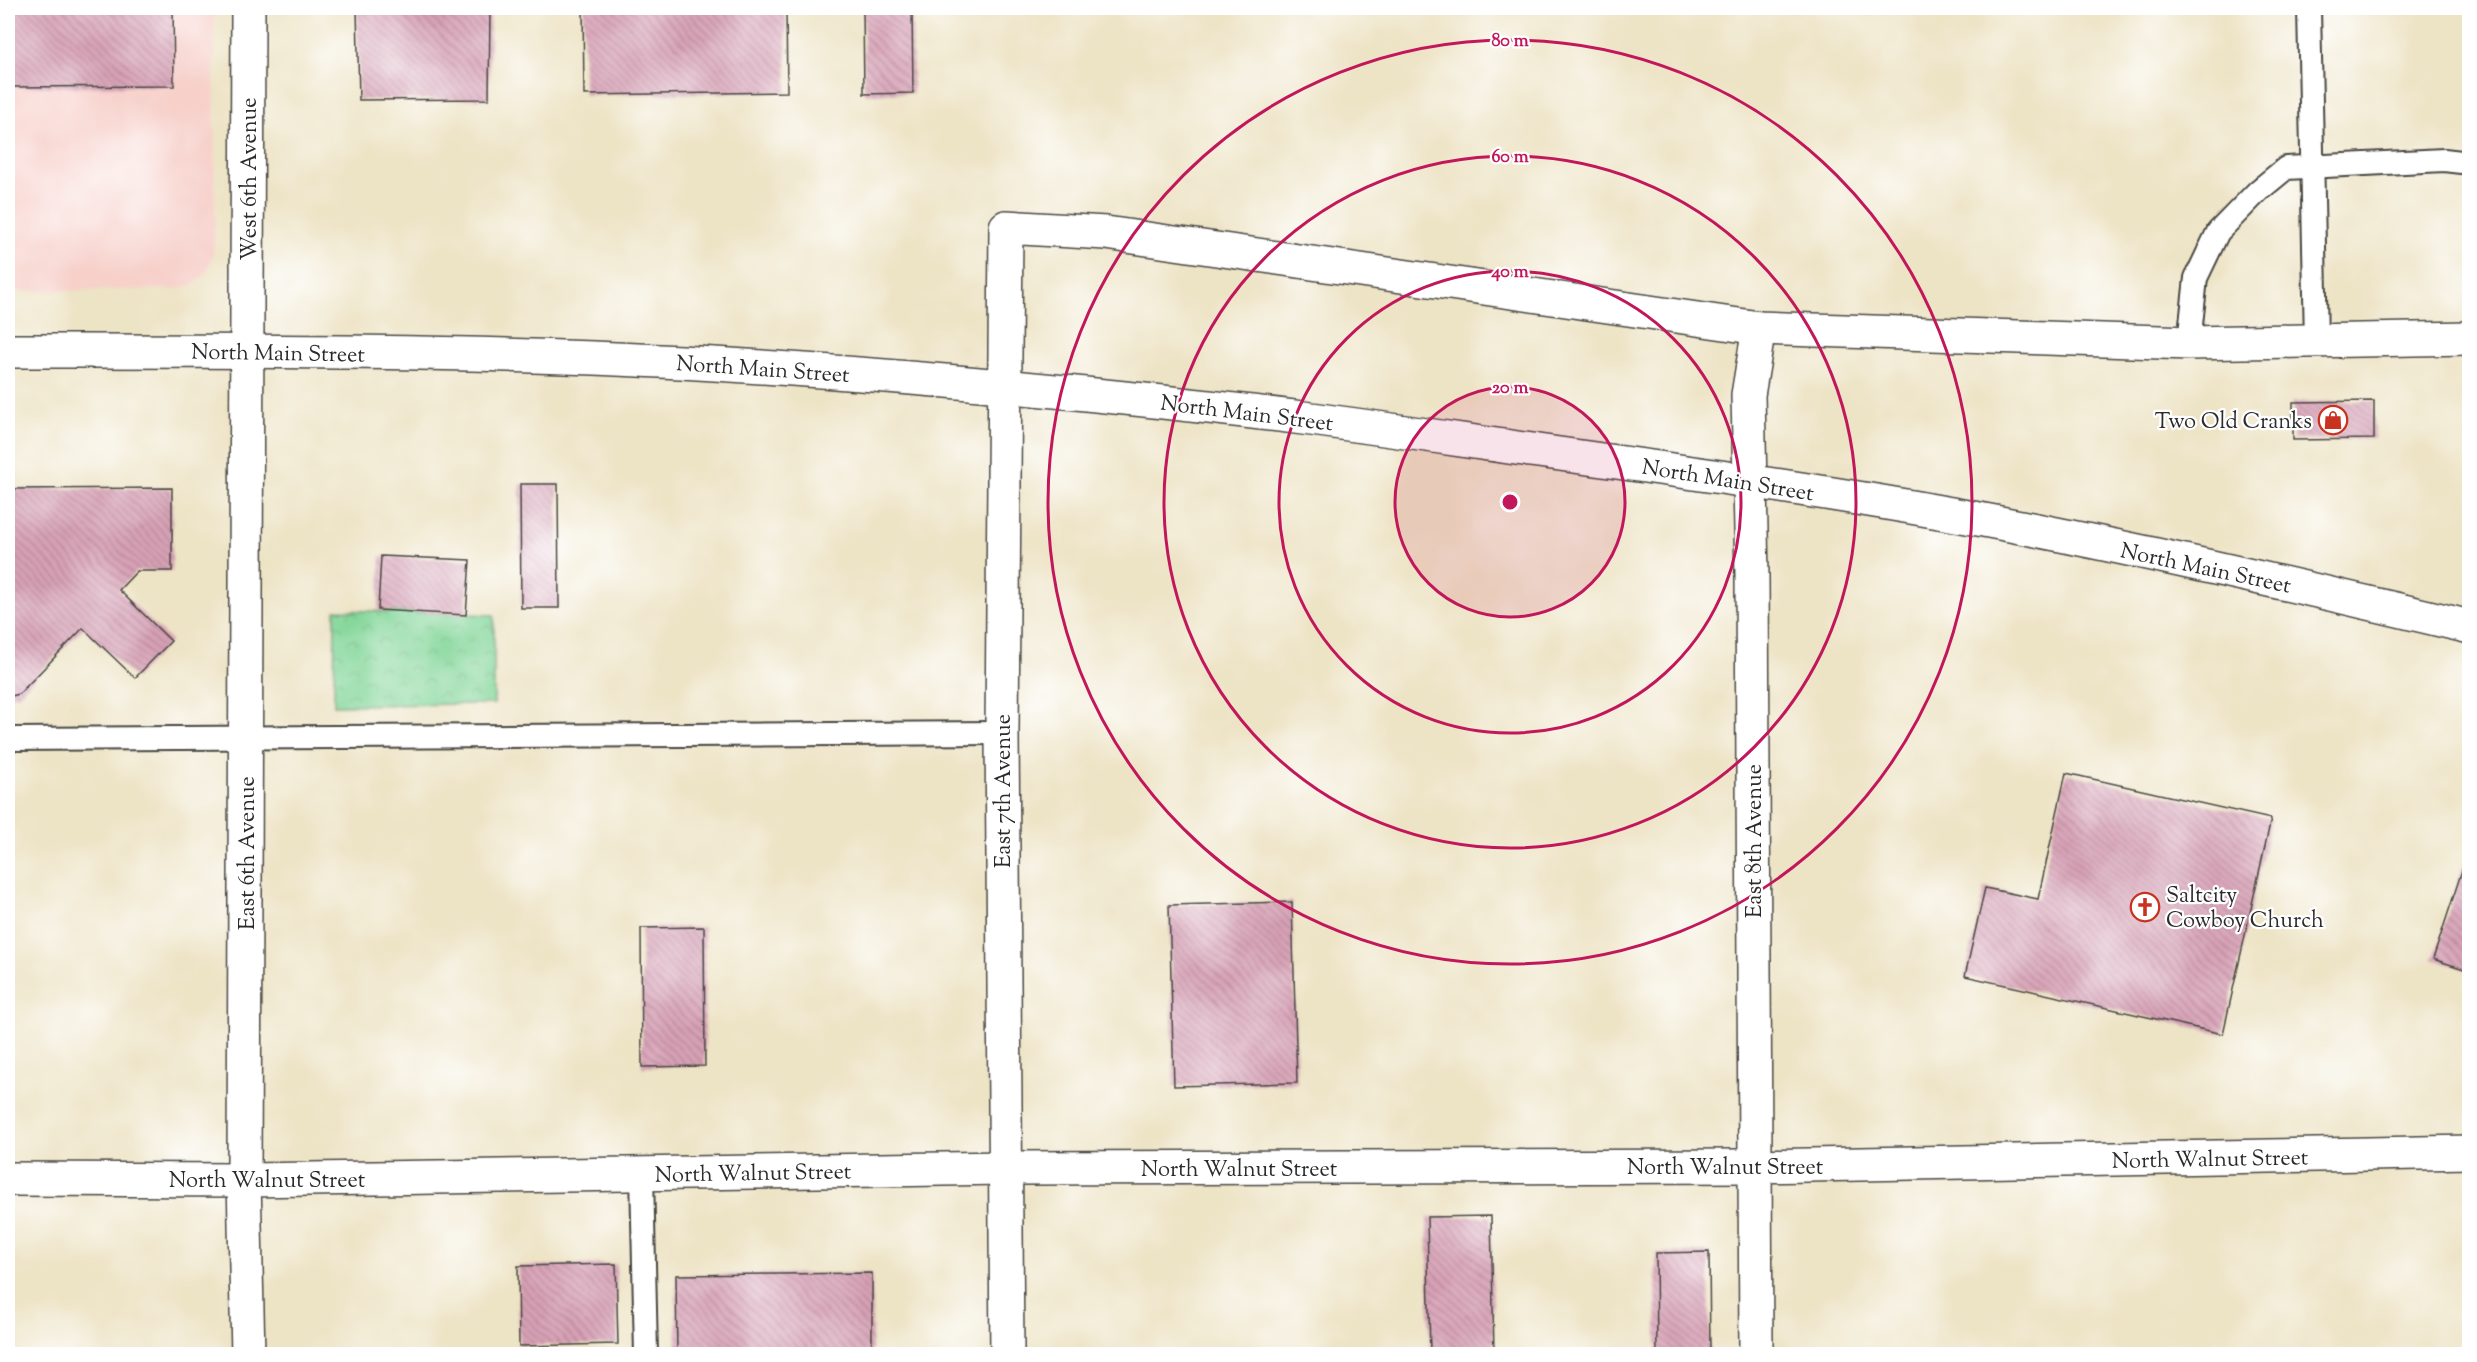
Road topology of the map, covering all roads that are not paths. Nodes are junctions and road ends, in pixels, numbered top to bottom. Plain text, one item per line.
1 (248, 8) edge
2 (2308, 8) edge
3 (2469, 163) edge
4 (2312, 167) junction
5 (1759, 328) junction
6 (2469, 338) edge
7 (2316, 341) junction
8 (2189, 343) junction
9 (8, 351) edge
10 (247, 351) junction
11 (1004, 386) junction
12 (1750, 481) junction
13 (2469, 627) edge
14 (1002, 733) junction
15 (246, 738) junction
16 (8, 739) edge
17 (2469, 1152) edge
18 (1754, 1166) junction
19 (1006, 1168) junction
20 (642, 1174) junction
21 (8, 1179) edge
22 (244, 1180) junction
23 (248, 1354) edge
24 (646, 1354) edge
25 (1007, 1354) edge
26 (1756, 1354) edge

1 - 10 street, West 6th Avenue
2 - 4 lane
3 - 4 lane
4 - 7 lane
4 - 8 lane
5 - 8 street
5 - 11 street, East 7th Avenue
5 - 12 street, East 8th Avenue
6 - 7 street
7 - 8 street
9 - 10 street, North Main Street
10 - 11 street, North Main Street
10 - 15 street, East 6th Avenue
11 - 12 street, North Main Street
11 - 14 street, East 7th Avenue
12 - 13 street, North Main Street
12 - 18 street, East 8th Avenue
14 - 15 lane
14 - 19 street, East 7th Avenue
15 - 16 lane
15 - 22 street, East 6th Avenue
17 - 18 street, North Walnut Street
18 - 19 street, North Walnut Street
18 - 26 street, East 8th Avenue
19 - 20 street, North Walnut Street
19 - 25 street, East 7th Avenue
20 - 22 street, North Walnut Street
20 - 24 lane
21 - 22 street, North Walnut Street
22 - 23 street, East 6th Avenue

